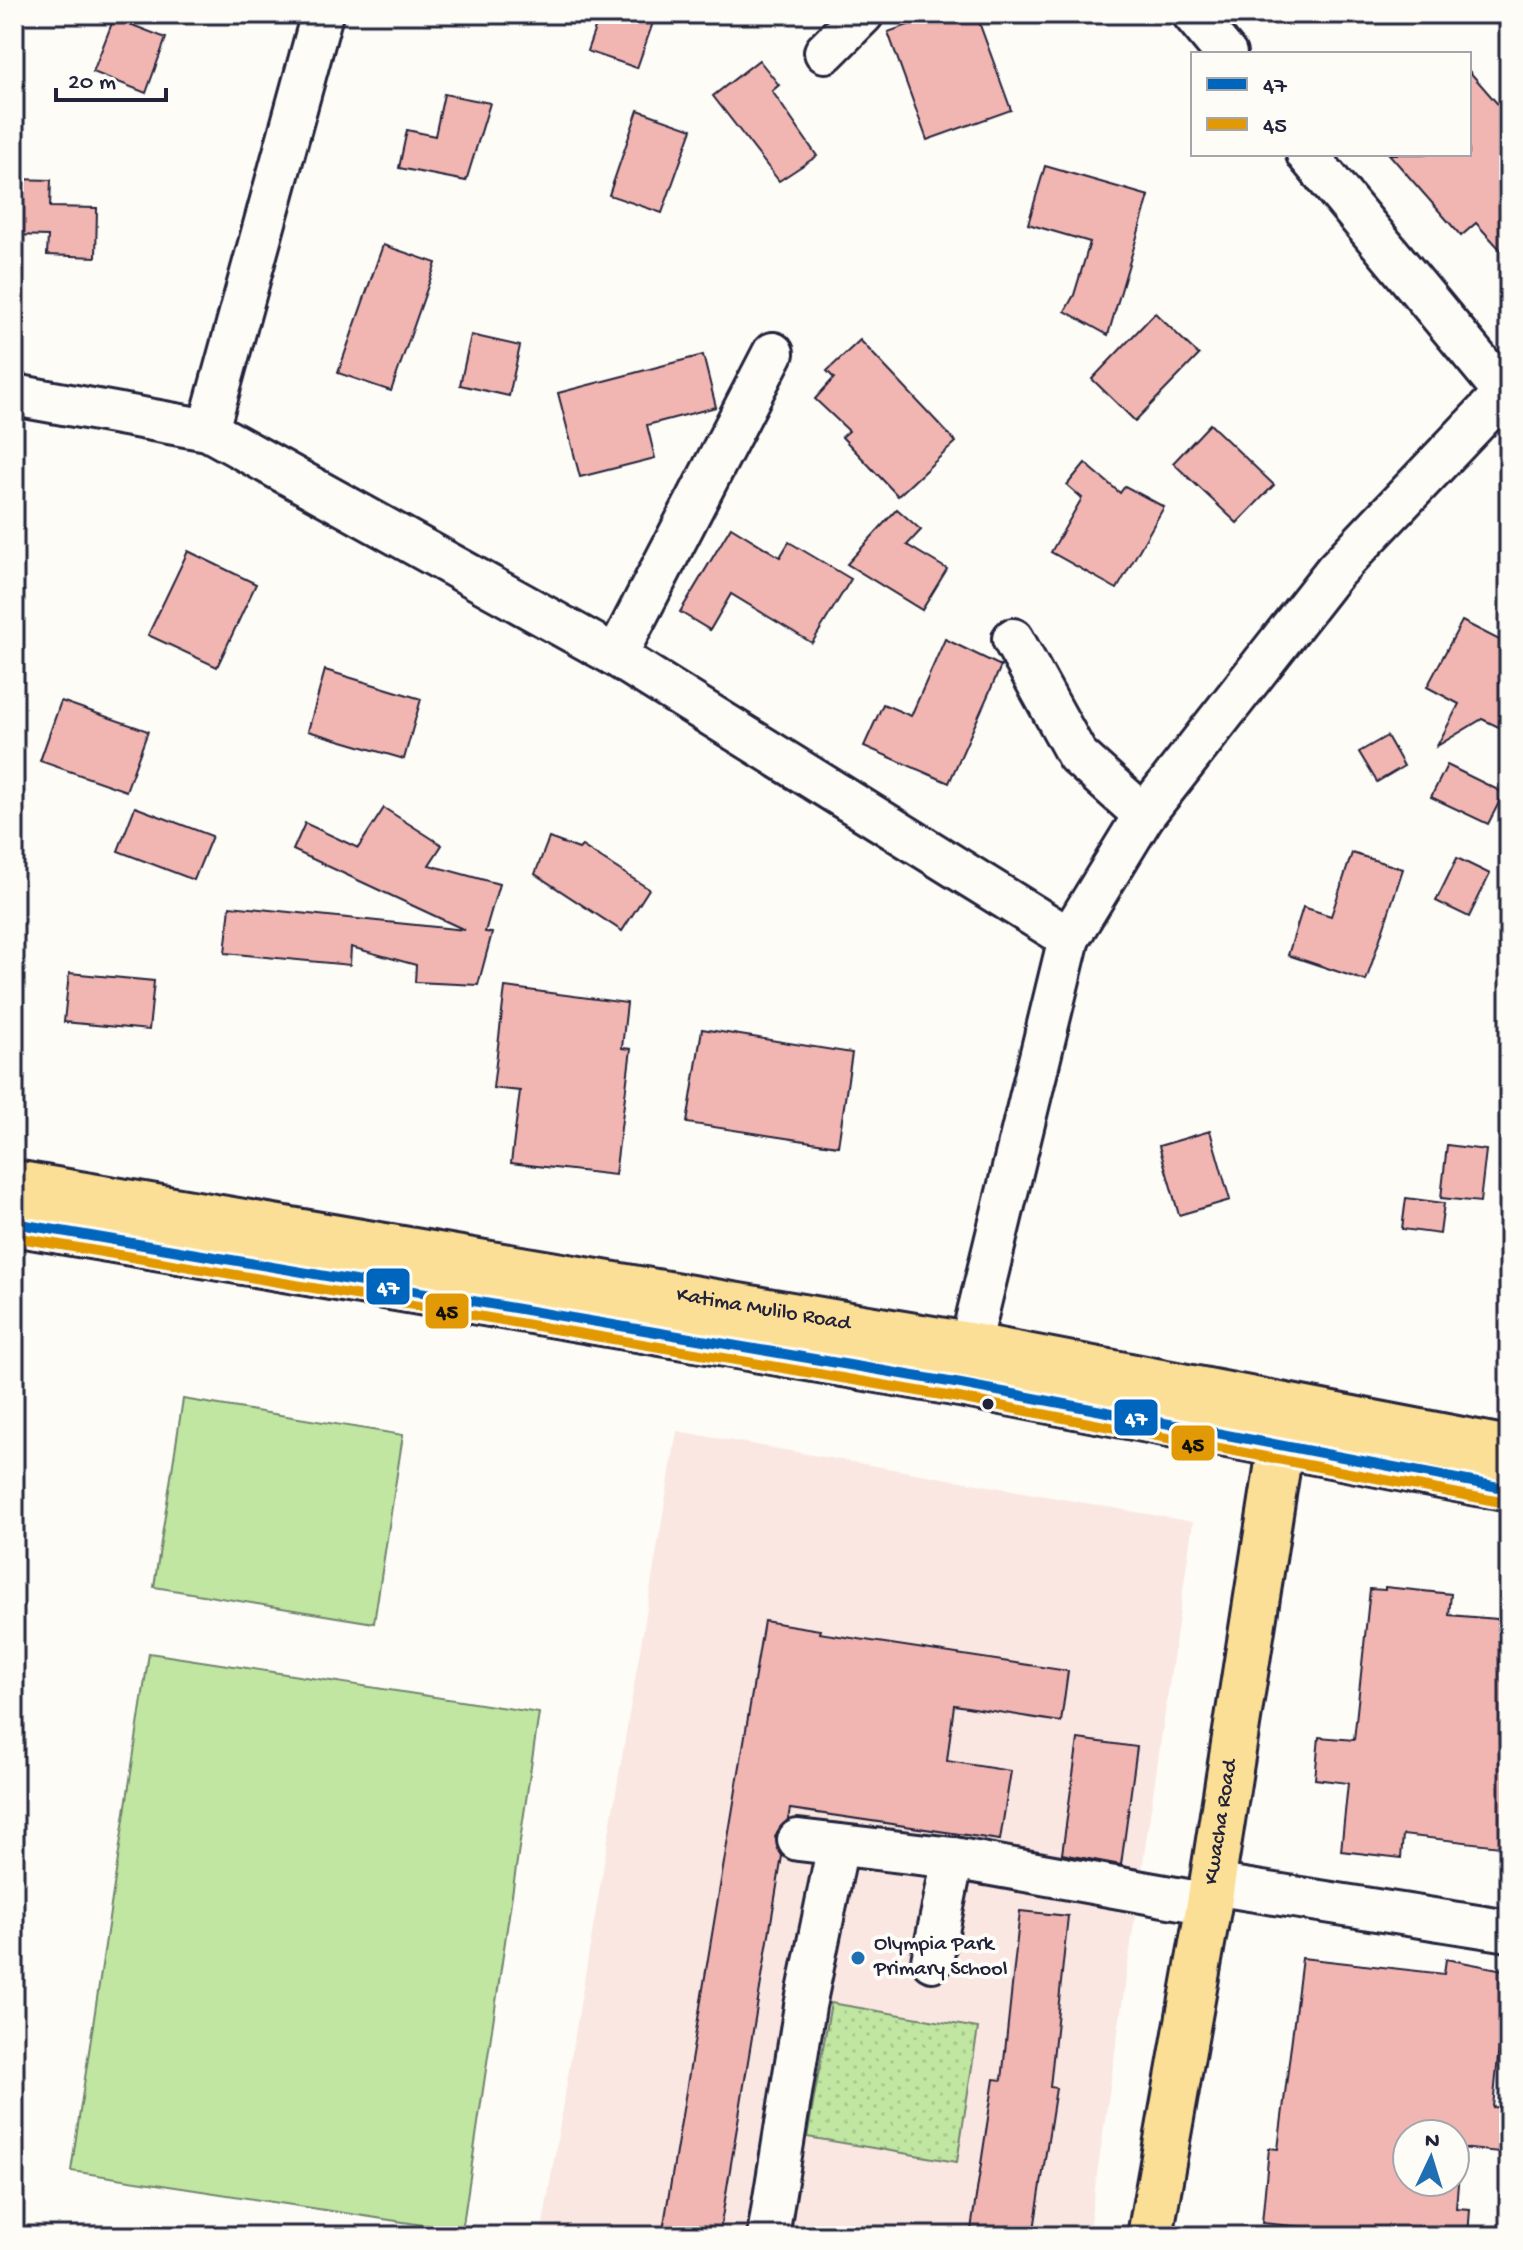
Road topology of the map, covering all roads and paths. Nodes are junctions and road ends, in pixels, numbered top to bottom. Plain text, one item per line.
1 (322, 14) edge
2 (863, 14) edge
3 (1193, 14) edge
4 (825, 52) dead end
5 (1224, 52) edge
6 (1309, 156) edge
7 (773, 353) dead end
8 (1507, 393) edge
9 (14, 395) edge
10 (208, 430) junction
11 (1013, 639) dead end
12 (616, 656) junction
13 (1144, 815) junction
14 (1069, 938) junction
15 (14, 1183) edge
16 (14, 1223) edge
17 (965, 1365) junction
18 (1284, 1427) junction
19 (1509, 1449) edge
20 (1509, 1489) edge
21 (798, 1840) dead end
22 (838, 1845) junction
23 (953, 1858) junction
24 (1210, 1894) junction
25 (1509, 1931) edge
26 (932, 1961) dead end
27 (768, 2236) edge
28 (1150, 2236) edge

1 - 10 street
2 - 4 street
3 - 5 street
6 - 8 street
7 - 12 street
8 - 13 street
9 - 10 street
10 - 12 street
11 - 13 street
12 - 14 street
13 - 14 street
14 - 17 street
15 - 17 main road, Katima Mulilo Road
16 - 17 main road, Katima Mulilo Road
17 - 18 main road, Katima Mulilo Road
18 - 19 main road, Katima Mulilo Road
18 - 20 main road, Katima Mulilo Road
18 - 24 main road, Kwacha Road
21 - 22 street
22 - 23 street
22 - 27 street
23 - 24 street
23 - 26 street
24 - 25 street
24 - 28 main road, Kwacha Road

